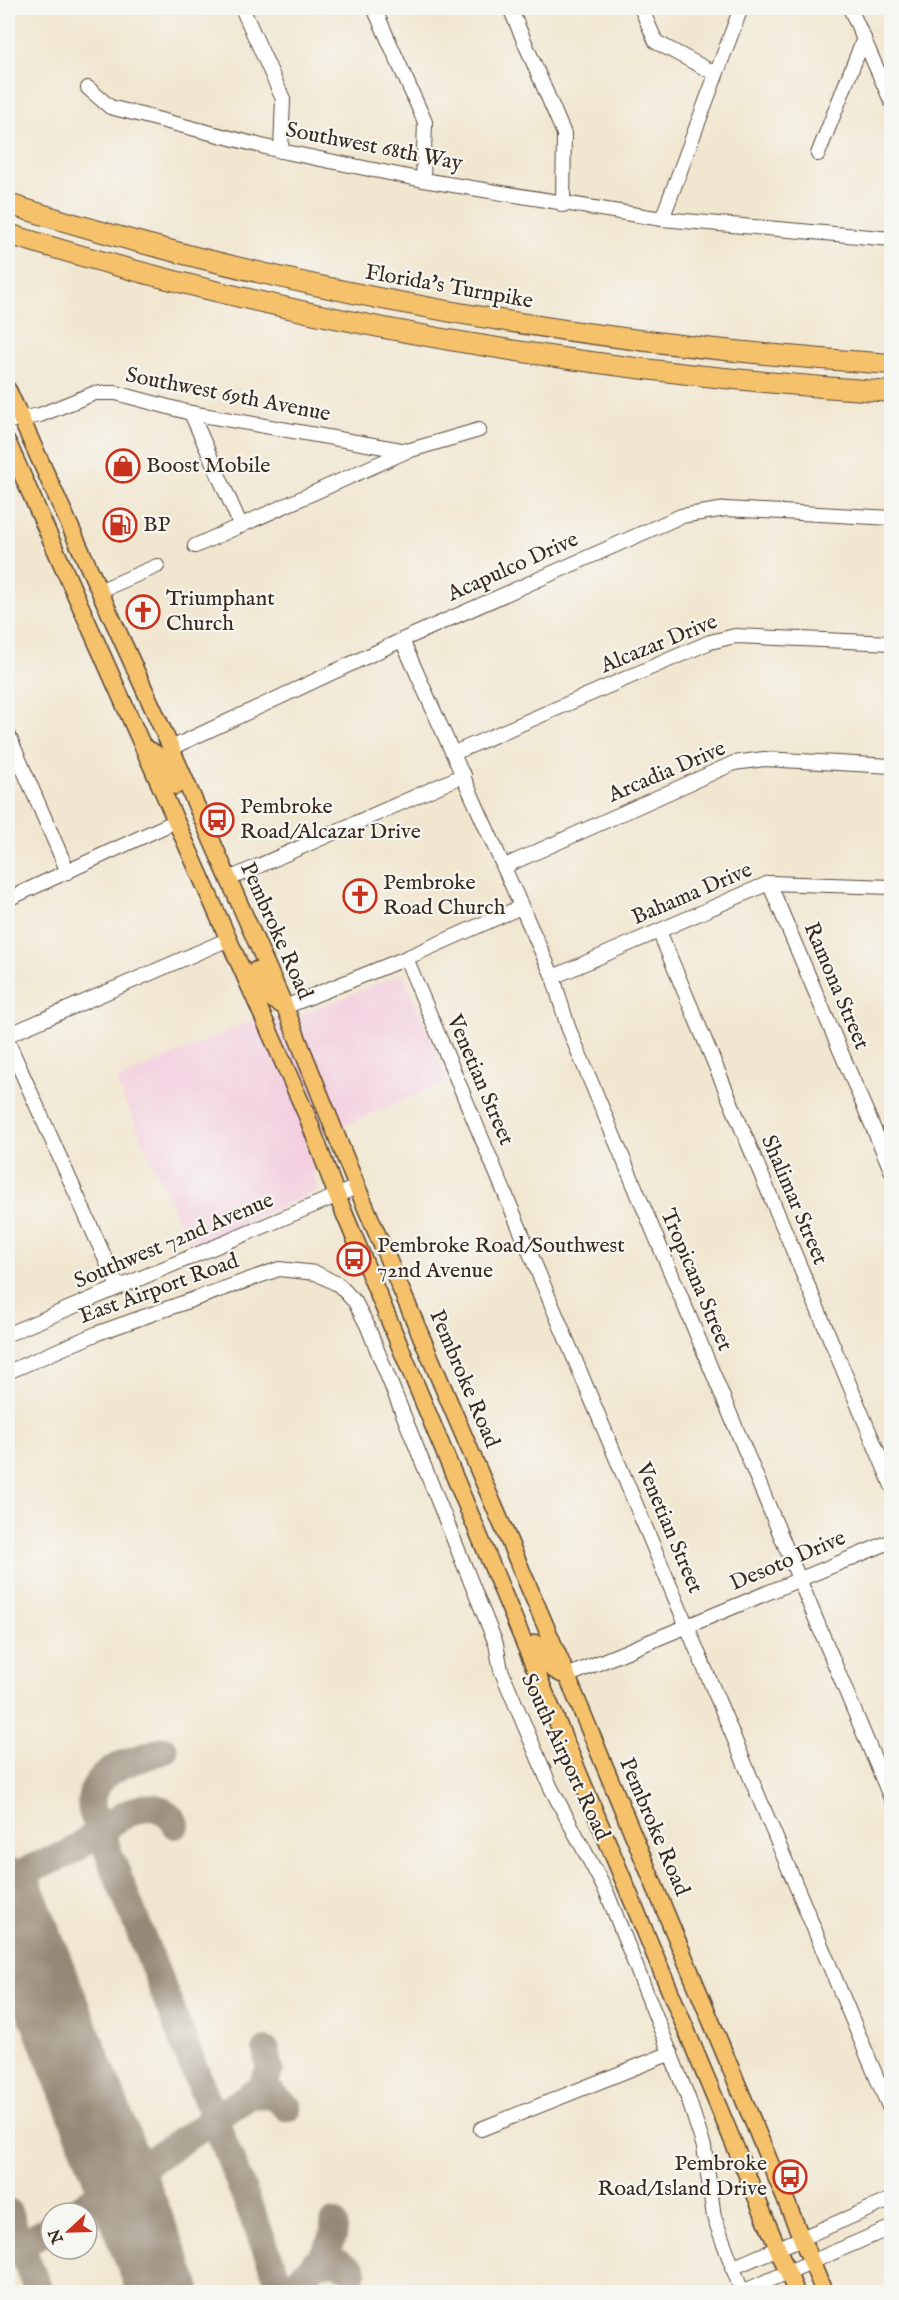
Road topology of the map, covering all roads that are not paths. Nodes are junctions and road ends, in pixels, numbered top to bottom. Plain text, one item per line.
1 (242, 8) edge
2 (374, 8) edge
3 (510, 8) edge
4 (641, 8) edge
5 (741, 8) edge
6 (850, 8) edge
7 (864, 38) junction
8 (716, 74) junction
9 (88, 88) dead end
10 (891, 103) edge
11 (281, 151) junction
12 (818, 154) dead end
13 (423, 180) junction
14 (8, 204) edge
15 (563, 205) junction
16 (662, 219) junction
17 (8, 234) edge
18 (891, 239) edge
19 (891, 364) edge
20 (8, 390) edge
21 (891, 392) edge
22 (191, 413) junction
23 (14, 421) edge
24 (478, 430) dead end
25 (8, 443) edge
26 (407, 451) junction
27 (891, 518) edge
28 (241, 526) junction
29 (195, 546) dead end
30 (158, 566) dead end
31 (99, 591) junction
32 (78, 600) junction
33 (402, 640) junction
34 (891, 643) edge
35 (8, 734) edge
36 (142, 746) junction
37 (171, 748) junction
38 (454, 753) junction
39 (891, 766) edge
40 (464, 775) junction
41 (176, 821) junction
42 (505, 866) junction
43 (68, 872) junction
44 (202, 878) junction
45 (229, 879) junction
46 (769, 883) junction
47 (891, 887) edge
48 (8, 899) edge
49 (521, 907) junction
50 (658, 931) junction
51 (229, 939) junction
52 (406, 958) junction
53 (553, 977) junction
54 (285, 1007) junction
55 (8, 1035) edge
56 (8, 1042) edge
57 (891, 1172) edge
58 (357, 1187) junction
59 (337, 1196) junction
60 (328, 1279) joint
61 (118, 1287) junction
62 (8, 1334) edge
63 (8, 1372) edge
64 (438, 1437) junction
65 (891, 1486) edge
66 (509, 1541) junction
67 (891, 1541) edge
68 (484, 1545) junction
69 (798, 1579) junction
70 (687, 1627) junction
71 (567, 1676) junction
72 (891, 1801) edge
73 (671, 2053) junction
74 (891, 2114) edge
75 (481, 2129) dead end
76 (891, 2199) edge
77 (891, 2228) edge
78 (801, 2238) junction
79 (777, 2248) junction
80 (811, 2262) junction
81 (732, 2268) junction
82 (787, 2272) junction
83 (742, 2292) edge
84 (796, 2292) edge
85 (824, 2292) edge

1 - 11 street
2 - 13 street
3 - 15 street
4 - 8 street
5 - 8 street
6 - 7 street
7 - 10 street
7 - 12 street
8 - 16 street
9 - 11 street, Southwest 68th Way
11 - 13 street, Southwest 68th Way
13 - 15 street, Southwest 68th Way
14 - 19 highway, Florida's Turnpike
15 - 16 street, Southwest 68th Way
16 - 18 street, Southwest 68th Way
17 - 21 highway
20 - 23 main road, Pembroke Road
22 - 23 street, Southwest 69th Avenue
22 - 26 street, Southwest 69th Avenue
22 - 28 street
23 - 31 main road, Pembroke Road
24 - 26 street
25 - 32 main road, Pembroke Road
26 - 28 street
27 - 33 street, Acapulco Drive
28 - 29 street
30 - 31 street
31 - 37 main road, Pembroke Road
32 - 36 main road, Pembroke Road
32 - 37 main road
33 - 37 street, Acapulco Drive
33 - 38 street, Tropicana Street
34 - 38 street, Alcazar Drive
35 - 43 street
36 - 41 main road, Pembroke Road
36 - 45 main road
37 - 45 main road, Pembroke Road
38 - 40 street, Tropicana Street
39 - 42 street, Arcadia Drive
40 - 42 street, Tropicana Street
40 - 45 street
41 - 43 street
41 - 44 main road, Pembroke Road
42 - 49 street, Tropicana Street
43 - 48 street
44 - 51 main road, Pembroke Road
44 - 54 main road
45 - 54 main road, Pembroke Road
46 - 47 street, Bahama Drive
46 - 50 street, Bahama Drive
46 - 57 street, Ramona Street
49 - 52 street
49 - 53 street, Tropicana Street
50 - 53 street, Bahama Drive
50 - 65 street, Shalimar Street
51 - 55 street
51 - 59 main road, Pembroke Road
52 - 54 street
52 - 70 street, Venetian Street
53 - 69 street, Tropicana Street
54 - 58 main road, Pembroke Road
56 - 61 street
58 - 59 street, Southwest 72nd Avenue
58 - 66 main road, Pembroke Road
59 - 61 street, Southwest 72nd Avenue
59 - 64 main road, Pembroke Road
60 - 63 street, East Airport Road
60 - 73 street, South Airport Road
61 - 62 street, Southwest 72nd Avenue
64 - 66 main road
64 - 68 main road, Pembroke Road
66 - 71 main road, Pembroke Road
67 - 69 street, Desoto Drive
68 - 71 main road
68 - 79 main road, Pembroke Road
69 - 70 street, Desoto Drive
69 - 72 street, Tropicana Street
70 - 71 street, Desoto Drive
70 - 74 street, Venetian Street
71 - 78 main road, Pembroke Road
73 - 75 street
73 - 81 street, South Airport Road
76 - 78 street
77 - 80 street, South Airport Road
78 - 79 street
78 - 80 main road, Pembroke Road
79 - 81 street
79 - 82 main road, Pembroke Road
80 - 82 street, South Airport Road
80 - 85 main road, Pembroke Road
81 - 83 street, South Airport Road
82 - 83 street, South Airport Road
82 - 84 main road, Pembroke Road

